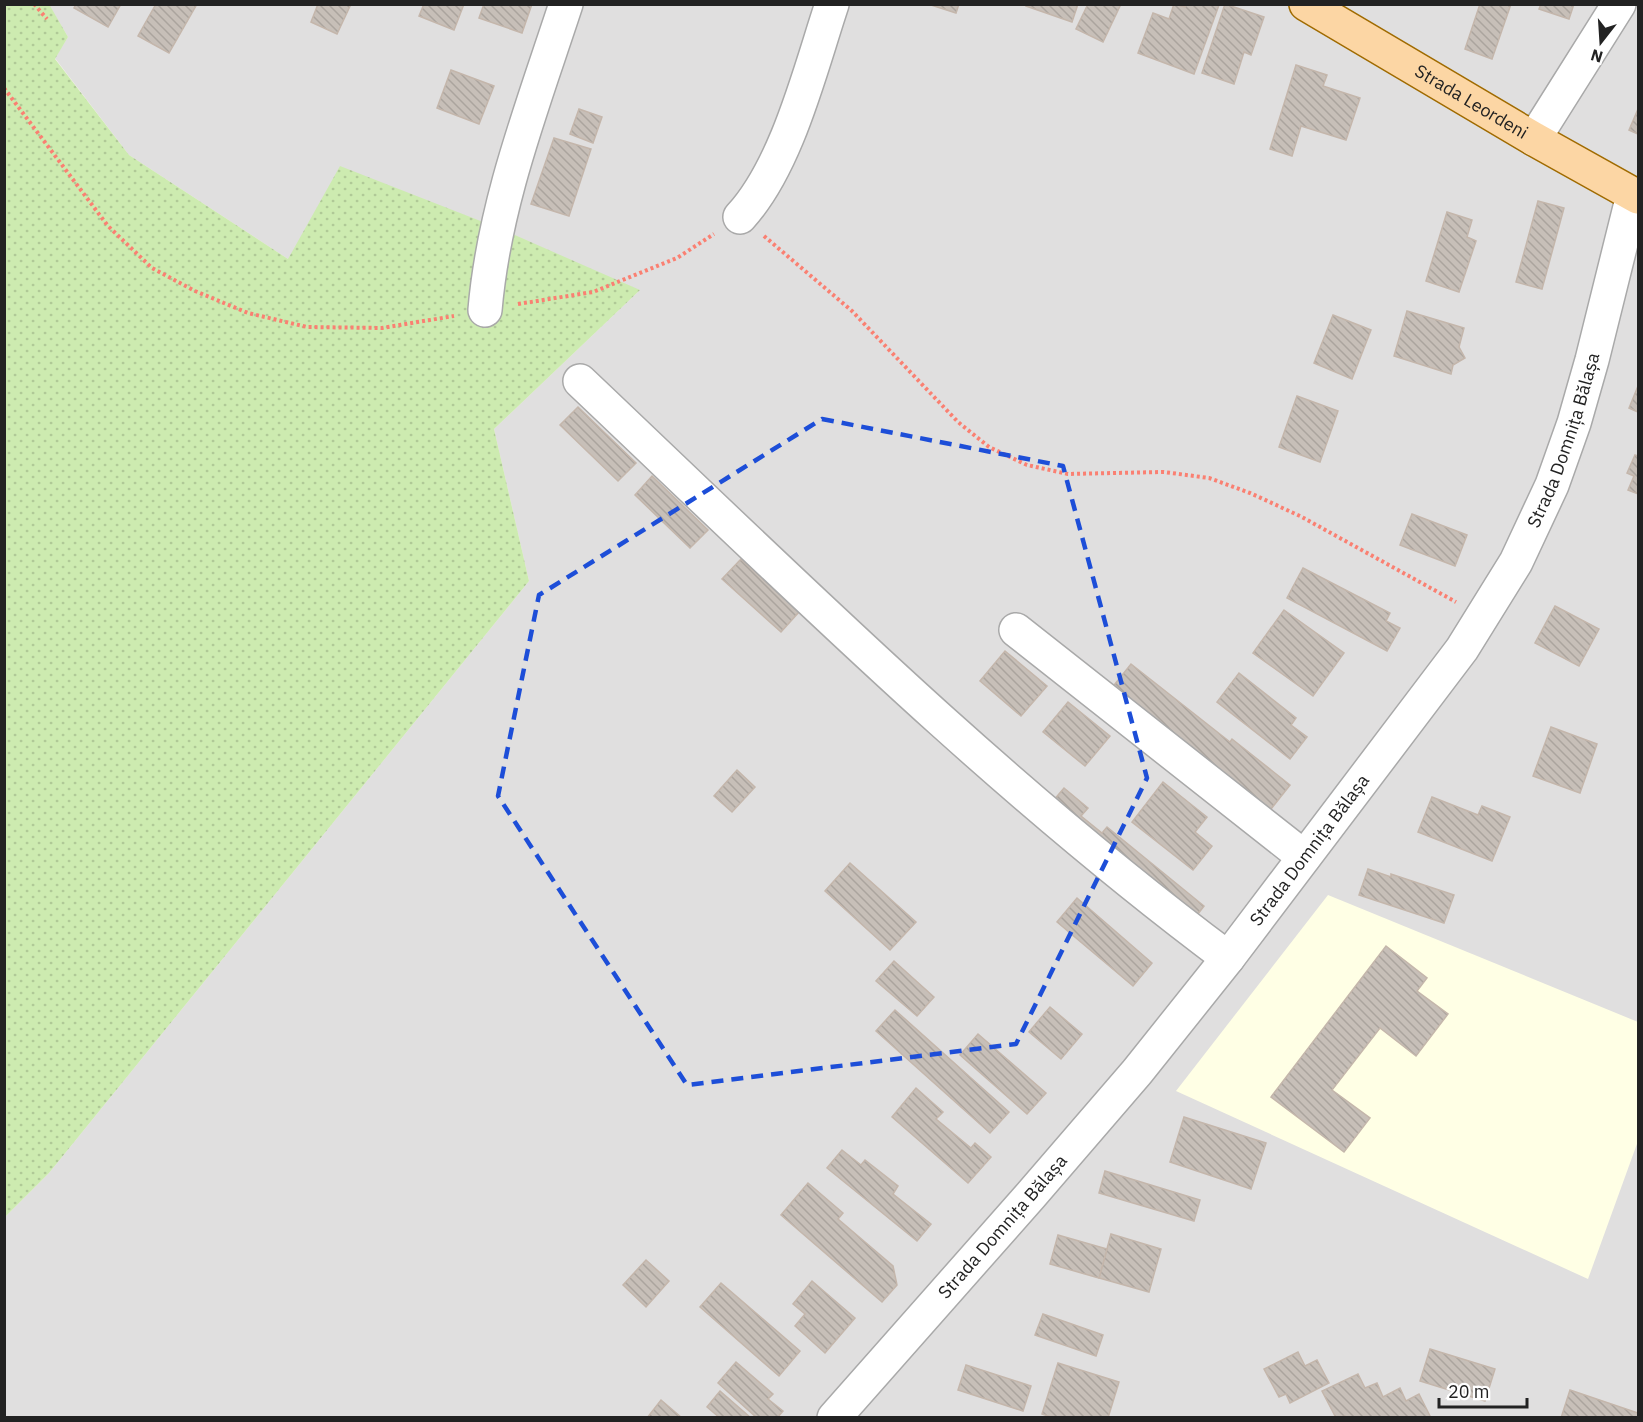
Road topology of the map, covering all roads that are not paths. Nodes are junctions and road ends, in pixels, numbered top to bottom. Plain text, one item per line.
1 (566, 4) edge
2 (832, 4) edge
3 (1306, 4) edge
4 (1619, 4) edge
5 (1534, 139) junction
6 (1636, 196) edge
7 (740, 217) road end
8 (485, 310) road end
9 (580, 381) dead end
10 (1016, 630) dead end
11 (1304, 857) junction
12 (1228, 958) junction
13 (834, 1418) edge

1 - 8 street
2 - 7 street
3 - 5 main road, Strada Leordeni
4 - 5 street
5 - 6 main road, Strada Leordeni
6 - 11 street, Strada Domnița Bălașa
9 - 12 street
10 - 11 street
11 - 12 street, Strada Domnița Bălașa
12 - 13 street, Strada Domnița Bălașa

